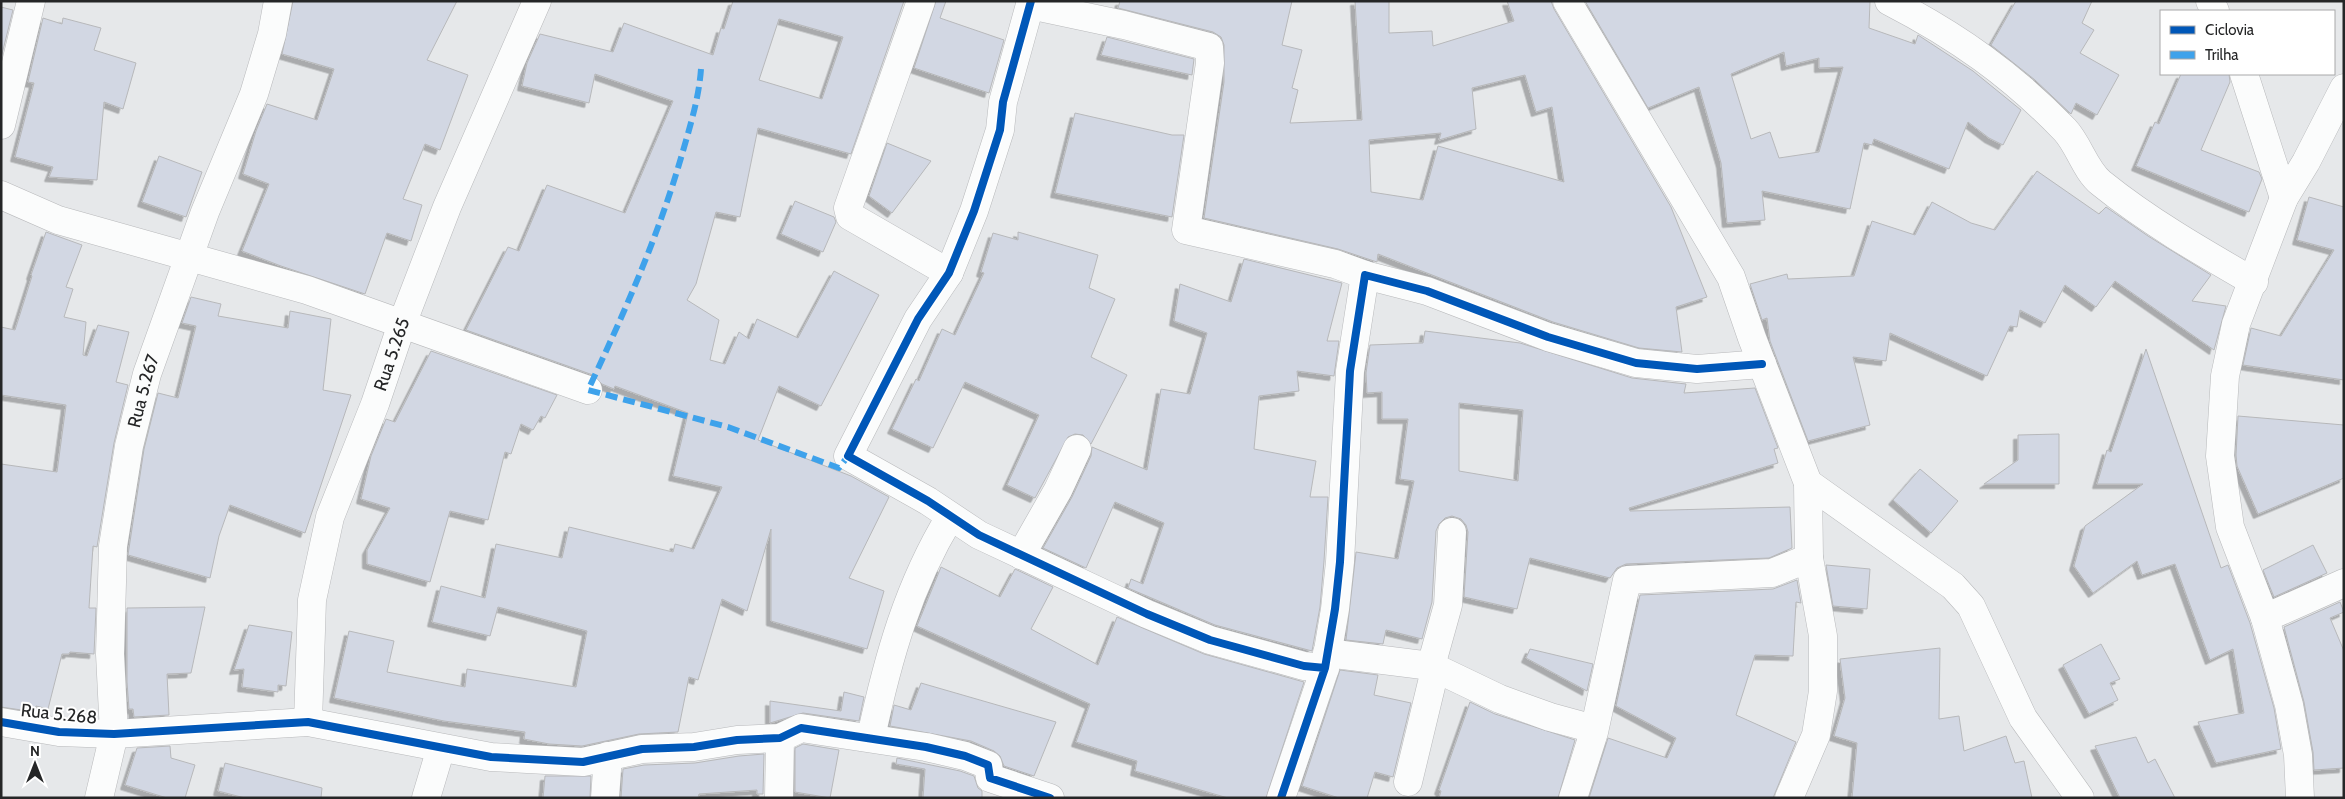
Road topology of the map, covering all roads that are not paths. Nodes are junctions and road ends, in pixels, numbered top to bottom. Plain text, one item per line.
1 (31, 1) edge
2 (278, 1) edge
3 (537, 1) edge
4 (921, 1) edge
5 (1567, 1) edge
6 (1889, 1) edge
7 (1031, 3) edge
8 (2244, 75) edge
9 (2344, 88) edge
10 (1, 126) edge
11 (1, 196) edge
12 (2284, 198) junction
13 (189, 257) junction
14 (949, 273) junction
15 (1365, 275) junction
16 (2254, 282) junction
17 (402, 324) junction
18 (1762, 364) junction
19 (588, 390) dead end
20 (1077, 449) dead end
21 (1808, 483) junction
22 (950, 516) junction
23 (1452, 532) dead end
24 (1021, 555) junction
25 (1810, 558) junction
26 (2344, 583) edge
27 (2265, 618) junction
28 (1326, 660) junction
29 (1431, 666) junction
30 (1, 722) edge
31 (308, 722) junction
32 (1594, 729) junction
33 (114, 734) junction
34 (872, 737) junction
35 (780, 738) junction
36 (441, 748) junction
37 (608, 756) junction
38 (1408, 782) dead end
39 (990, 788) edge
40 (99, 798) edge
41 (426, 798) edge
42 (605, 798) edge
43 (779, 798) edge
44 (1050, 798) edge
45 (1280, 798) edge
46 (1573, 798) edge
47 (1789, 798) edge
48 (2080, 798) edge
49 (2300, 798) edge

1 - 10 street
2 - 13 street, Rua 5.267
3 - 17 street, Rua 5.265
4 - 14 street
5 - 18 street
6 - 16 street
7 - 14 street
7 - 15 street
8 - 12 street
9 - 12 street
11 - 13 street
12 - 16 street
13 - 17 street
13 - 33 street, Rua 5.267
14 - 22 street
15 - 18 street
15 - 28 street
16 - 27 street
17 - 19 street
17 - 31 street, Rua 5.265
18 - 21 street
20 - 24 street
21 - 25 street
21 - 48 street
22 - 24 street
22 - 34 street
23 - 29 street
24 - 28 street
25 - 32 street
25 - 47 street
26 - 27 street
27 - 49 street
28 - 29 street
28 - 45 street
29 - 32 street
29 - 38 street
30 - 33 street, Rua 5.268
31 - 33 street, Rua 5.268
31 - 36 street, Rua 5.268
32 - 46 street
33 - 40 street, Rua 5.267
34 - 35 street
34 - 39 street
35 - 37 street, Rua 5.268
35 - 43 street
36 - 37 street, Rua 5.268
36 - 41 street
37 - 42 street
39 - 44 street

